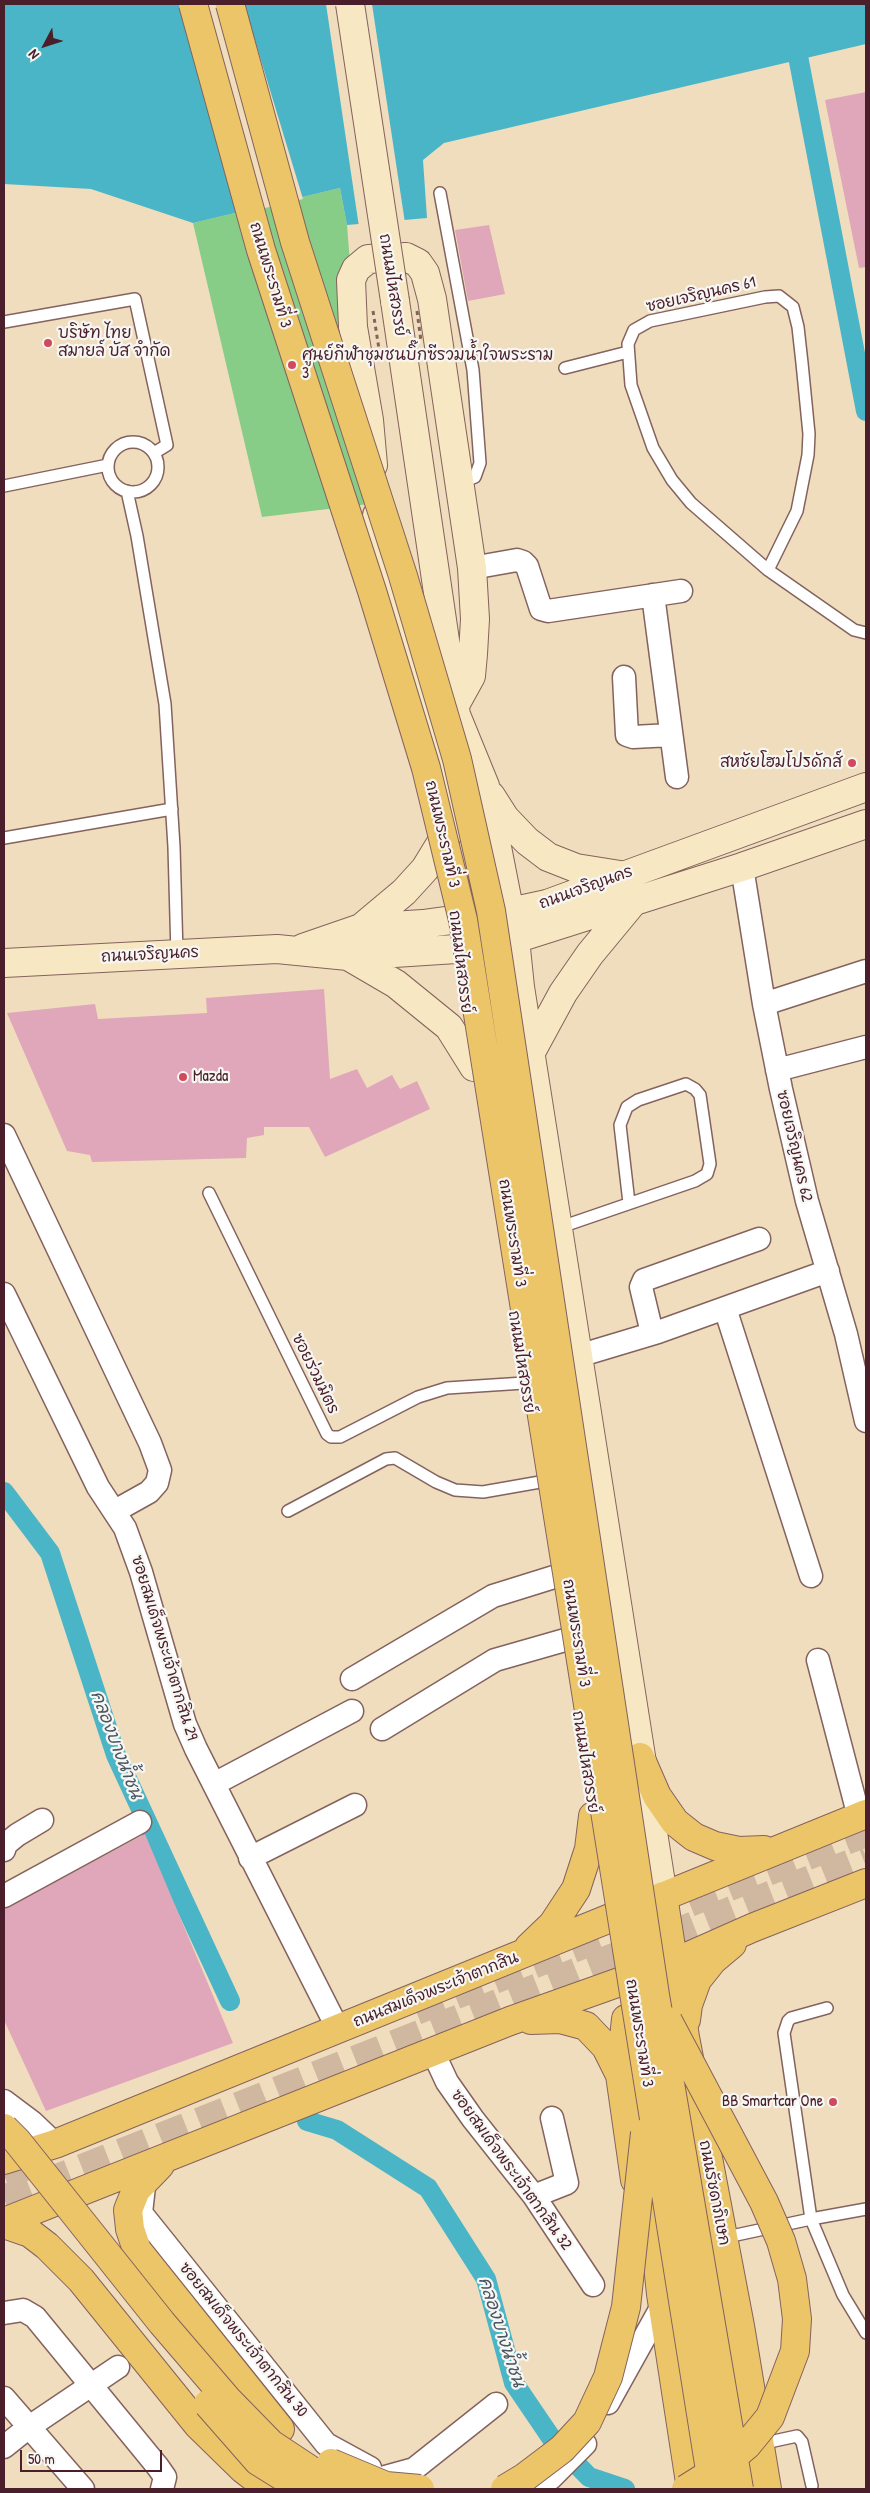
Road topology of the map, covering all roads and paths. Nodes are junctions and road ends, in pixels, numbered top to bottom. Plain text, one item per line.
1 (193, 4) edge
2 (230, 4) edge
3 (350, 4) edge
4 (440, 193) dead end
5 (4, 322) edge
6 (628, 352) junction
7 (565, 368) dead end
8 (154, 453) junction
9 (108, 465) junction
10 (459, 483) junction
11 (4, 486) edge
12 (127, 491) junction
13 (472, 568) junction
14 (768, 570) junction
15 (682, 591) dead end
16 (653, 595) junction
17 (866, 633) edge
18 (624, 677) dead end
19 (456, 710) junction
20 (671, 735) junction
21 (677, 777) dead end
22 (448, 778) junction
23 (485, 786) junction
24 (866, 787) edge
25 (172, 808) junction
26 (866, 824) edge
27 (446, 833) junction
28 (4, 838) edge
29 (742, 867) junction
30 (623, 875) junction
31 (633, 902) junction
32 (510, 912) junction
33 (454, 920) junction
34 (361, 928) junction
35 (515, 939) junction
36 (456, 949) junction
37 (297, 950) junction
38 (177, 954) junction
39 (348, 956) junction
40 (4, 963) edge
41 (866, 971) edge
42 (764, 1004) junction
43 (866, 1047) edge
44 (531, 1052) junction
45 (474, 1067) junction
46 (777, 1070) junction
47 (4, 1134) edge
48 (209, 1193) dead end
49 (629, 1203) junction
50 (558, 1228) junction
51 (760, 1239) dead end
52 (828, 1271) junction
53 (4, 1294) edge
54 (725, 1308) junction
55 (652, 1334) junction
56 (578, 1356) junction
57 (524, 1383) junction
58 (866, 1420) edge
59 (540, 1482) junction
60 (288, 1511) dead end
61 (115, 1512) junction
62 (811, 1576) dead end
63 (554, 1577) junction
64 (565, 1640) junction
65 (818, 1660) dead end
66 (352, 1679) dead end
67 (352, 1711) dead end
68 (382, 1729) dead end
69 (640, 1757) junction
70 (214, 1784) junction
71 (355, 1805) dead end
72 (863, 1815) edge
73 (593, 1816) junction
74 (42, 1820) dead end
75 (140, 1822) dead end
76 (4, 1850) edge
77 (775, 1850) junction
78 (250, 1858) junction
79 (866, 1883) edge
80 (4, 1896) edge
81 (663, 1896) junction
82 (609, 1918) junction
83 (752, 1928) junction
84 (514, 1958) junction
85 (673, 1963) junction
86 (621, 1982) junction
87 (655, 1995) junction
88 (827, 2008) dead end
89 (626, 2019) junction
90 (510, 2021) junction
91 (338, 2029) junction
92 (684, 2037) junction
93 (433, 2052) junction
94 (620, 2075) junction
95 (649, 2098) junction
96 (4, 2101) edge
97 (552, 2118) dead end
98 (4, 2128) edge
99 (55, 2144) junction
100 (4, 2154) edge
101 (166, 2159) junction
102 (4, 2160) edge
103 (145, 2178) junction
104 (712, 2185) junction
105 (657, 2190) junction
106 (534, 2196) junction
107 (866, 2210) edge
108 (811, 2219) junction
109 (4, 2223) edge
110 (722, 2238) junction
111 (593, 2285) dead end
112 (662, 2300) junction
113 (4, 2313) edge
114 (866, 2333) edge
115 (118, 2367) dead end
116 (90, 2385) junction
117 (4, 2398) edge
118 (496, 2404) dead end
119 (29, 2426) junction
120 (759, 2444) junction
121 (4, 2447) edge
122 (385, 2477) junction
123 (812, 2486) dead end
124 (83, 2489) edge
125 (162, 2489) edge
126 (269, 2489) edge
127 (303, 2489) edge
128 (351, 2489) edge
129 (409, 2489) edge
130 (420, 2489) edge
131 (504, 2489) edge
132 (531, 2489) edge
133 (686, 2489) edge
134 (691, 2489) edge
135 (713, 2489) edge
136 (739, 2489) edge
137 (767, 2489) edge

1 - 95 main road, ถนนพระรามที่ 3, bridge
2 - 87 main road, ถนนพระรามที่ 3, bridge
3 - 19 main road, ถนนมไหสวรรย์, bridge
4 - 10 lane
5 - 8 lane
6 - 7 lane
6 - 14 lane, ซอยเจริญนคร 61
6 - 14 lane, ซอยเจริญนคร 61
8 - 9 lane
8 - 12 lane
9 - 11 lane
9 - 12 lane
10 - 13 main road
10 - 22 main road
12 - 25 lane
13 - 16 street
13 - 19 main road
14 - 17 lane, ซอยเจริญนคร 61
15 - 16 street
16 - 20 street
18 - 20 street
19 - 22 main road, ถนนมไหสวรรย์
19 - 23 main road, ถนนมไหสวรรย์
20 - 21 street
22 - 27 main road, ถนนมไหสวรรย์
23 - 30 main road
23 - 32 main road, ถนนมไหสวรรย์
24 - 30 main road, ถนนเจริญนคร
25 - 28 lane
25 - 38 lane
26 - 29 main road, ถนนเจริญนคร
27 - 33 main road, ถนนมไหสวรรย์
27 - 34 main road
29 - 31 main road, ถนนเจริญนคร
29 - 42 street, ซอยเจริญนคร 62
30 - 32 main road, ถนนเจริญนคร
31 - 35 main road, ถนนเจริญนคร
31 - 44 main road
32 - 33 main road, ถนนเจริญนคร
32 - 35 main road, ถนนมไหสวรรย์
33 - 34 main road, ถนนเจริญนคร
33 - 36 main road, ถนนมไหสวรรย์
34 - 37 main road, ถนนเจริญนคร
35 - 36 main road, ถนนเจริญนคร
35 - 44 main road, ถนนมไหสวรรย์
36 - 39 main road, ถนนเจริญนคร
36 - 45 main road, ถนนมไหสวรรย์
37 - 38 main road, ถนนเจริญนคร
37 - 39 main road, ถนนเจริญนคร
38 - 40 main road, ถนนเจริญนคร
39 - 45 main road
41 - 42 street
42 - 46 street, ซอยเจริญนคร 62
43 - 46 street
44 - 50 main road, ถนนมไหสวรรย์
45 - 57 main road, ถนนมไหสวรรย์
46 - 52 street, ซอยเจริญนคร 62
47 - 61 street
48 - 57 lane, ซอยร่วมมิตร
49 - 49 lane
49 - 50 lane
50 - 56 main road, ถนนมไหสวรรย์
51 - 55 street
52 - 54 street
52 - 58 street, ซอยเจริญนคร 62
53 - 61 street, ซอยสมเด็จพระเจ้าตากสิน 29
54 - 55 street
54 - 62 street
55 - 56 street
56 - 69 main road, ถนนมไหสวรรย์
57 - 59 main road, ถนนมไหสวรรย์
59 - 60 lane
59 - 63 main road, ถนนมไหสวรรย์
61 - 70 street, ซอยสมเด็จพระเจ้าตากสิน 29
63 - 64 main road, ถนนมไหสวรรย์
63 - 66 street
64 - 68 street
64 - 73 main road, ถนนมไหสวรรย์
65 - 72 street
67 - 70 street
69 - 77 main road
69 - 81 main road, ถนนมไหสวรรย์
70 - 78 street, ซอยสมเด็จพระเจ้าตากสิน 29
71 - 78 street
72 - 77 main road, ถนนสมเด็จพระเจ้าตากสิน
73 - 82 main road, ถนนมไหสวรรย์
73 - 84 main road
74 - 76 street
75 - 80 street
77 - 81 main road, ถนนสมเด็จพระเจ้าตากสิน
78 - 91 street, ซอยสมเด็จพระเจ้าตากสิน 29
79 - 83 main road
81 - 82 main road, ถนนสมเด็จพระเจ้าตากสิน
81 - 85 main road, ถนนรัชดาภิเษก
82 - 84 main road, ถนนสมเด็จพระเจ้าตากสิน
82 - 86 main road
83 - 85 main road
83 - 92 main road
84 - 91 main road, ถนนสมเด็จพระเจ้าตากสิน
85 - 86 main road
85 - 92 main road, ถนนรัชดาภิเษก
86 - 89 main road
86 - 90 main road
87 - 133 main road, bridge
87 - 136 main road, ถนนพระรามที่ 3, bridge
88 - 108 lane
89 - 94 main road
89 - 105 main road
90 - 93 main road
90 - 94 main road
91 - 99 main road, ถนนสมเด็จพระเจ้าตากสิน
92 - 104 main road, ถนนรัชดาภิเษก
93 - 101 main road
93 - 106 street, ซอยสมเด็จพระเจ้าตากสิน 32
94 - 112 main road
95 - 105 main road, ถนนพระรามที่ 3, bridge
95 - 131 main road, bridge
96 - 99 street
97 - 106 street
98 - 128 main road, bridge
99 - 102 main road, ถนนสมเด็จพระเจ้าตากสิน
100 - 127 main road, bridge
101 - 103 main road
101 - 109 main road
103 - 122 street, ซอยสมเด็จพระเจ้าตากสิน 30
103 - 130 main road, bridge
104 - 105 main road
104 - 110 main road, ถนนรัชดาภิเษก
105 - 112 main road
105 - 135 main road, ถนนพระรามที่ 3, bridge
106 - 111 street, ซอยสมเด็จพระเจ้าตากสิน 32
107 - 108 lane
108 - 110 lane
108 - 114 lane
109 - 126 main road
110 - 120 main road, ถนนรัชดาภิเษก
112 - 132 street
112 - 134 main road
113 - 116 street
115 - 116 street
116 - 119 street
116 - 125 street
117 - 119 street
118 - 122 street
119 - 121 street
119 - 124 street
120 - 123 lane
120 - 137 main road, ถนนรัชดาภิเษก
122 - 129 street, ซอยสมเด็จพระเจ้าตากสิน 30

